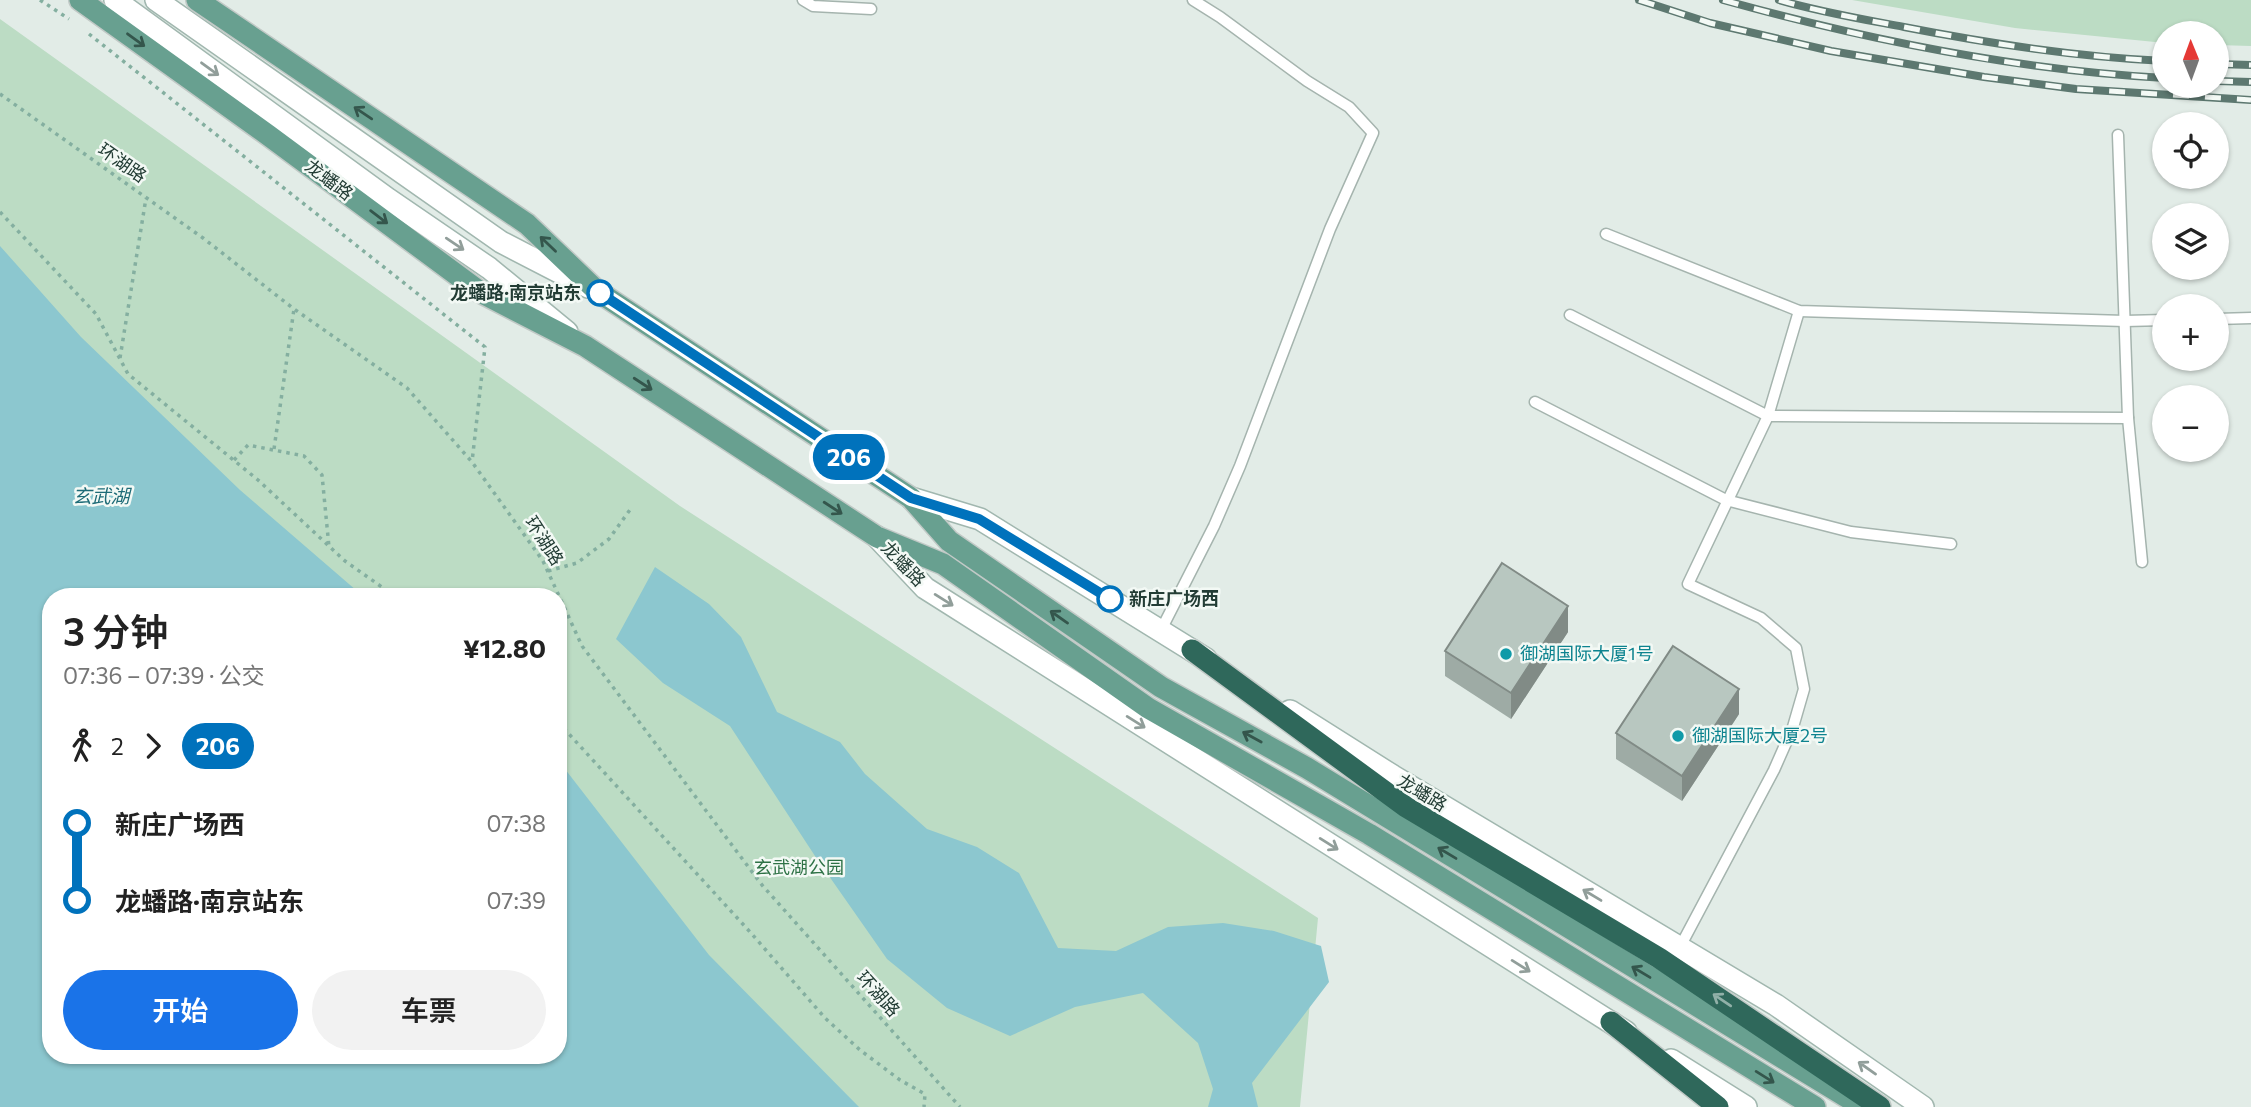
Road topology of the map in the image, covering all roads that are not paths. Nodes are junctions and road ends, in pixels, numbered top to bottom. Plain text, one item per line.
1 (80, 0) edge
2 (115, 0) edge
3 (197, 0) edge
4 (803, 0) edge
5 (1193, 0) edge
6 (160, 3) edge
7 (870, 9) dead end
8 (2118, 135) dead end
9 (1606, 234) dead end
10 (597, 291) junction
11 (1799, 311) junction
12 (1570, 315) dead end
13 (2251, 318) edge
14 (2229, 319) edge
15 (2152, 320) edge
16 (2125, 321) junction
17 (585, 346) junction
18 (1535, 402) dead end
19 (1768, 416) junction
20 (2128, 418) junction
21 (911, 498) junction
22 (1726, 500) junction
23 (877, 537) junction
24 (1951, 544) dead end
25 (2142, 562) dead end
26 (1161, 630) junction
27 (1192, 650) junction
28 (1680, 948) junction
29 (1611, 1022) junction
30 (1718, 1107) edge
31 (1746, 1107) edge
32 (1815, 1107) edge
33 (1863, 1107) edge
34 (1880, 1107) edge
35 (1923, 1107) edge

1 -> 17 main road, 龙蟠路
2 -> 17 street, 龙蟠路
10 -> 3 main road, 龙蟠路
4 - 7 lane
5 - 26 lane
6 - 10 street, 龙蟠路
8 - 16 lane
9 - 11 lane
10 - 21 main road, 龙蟠路
11 - 16 lane
11 - 19 lane
12 - 19 lane
13 - 14 lane
15 - 16 lane
16 - 20 lane
17 -> 23 main road, 龙蟠路
18 - 22 lane
19 - 20 lane
19 - 22 lane
20 - 25 lane
21 - 26 street, 龙蟠路
33 -> 21 main road, 龙蟠路
22 - 24 lane
22 - 28 lane
23 -> 29 street, 龙蟠路
23 -> 32 main road, 龙蟠路
26 - 27 street, 龙蟠路
28 -> 27 street, 龙蟠路
34 -> 27 highway
35 -> 28 street, 龙蟠路
29 - 30 highway
29 - 31 street, 龙蟠路

